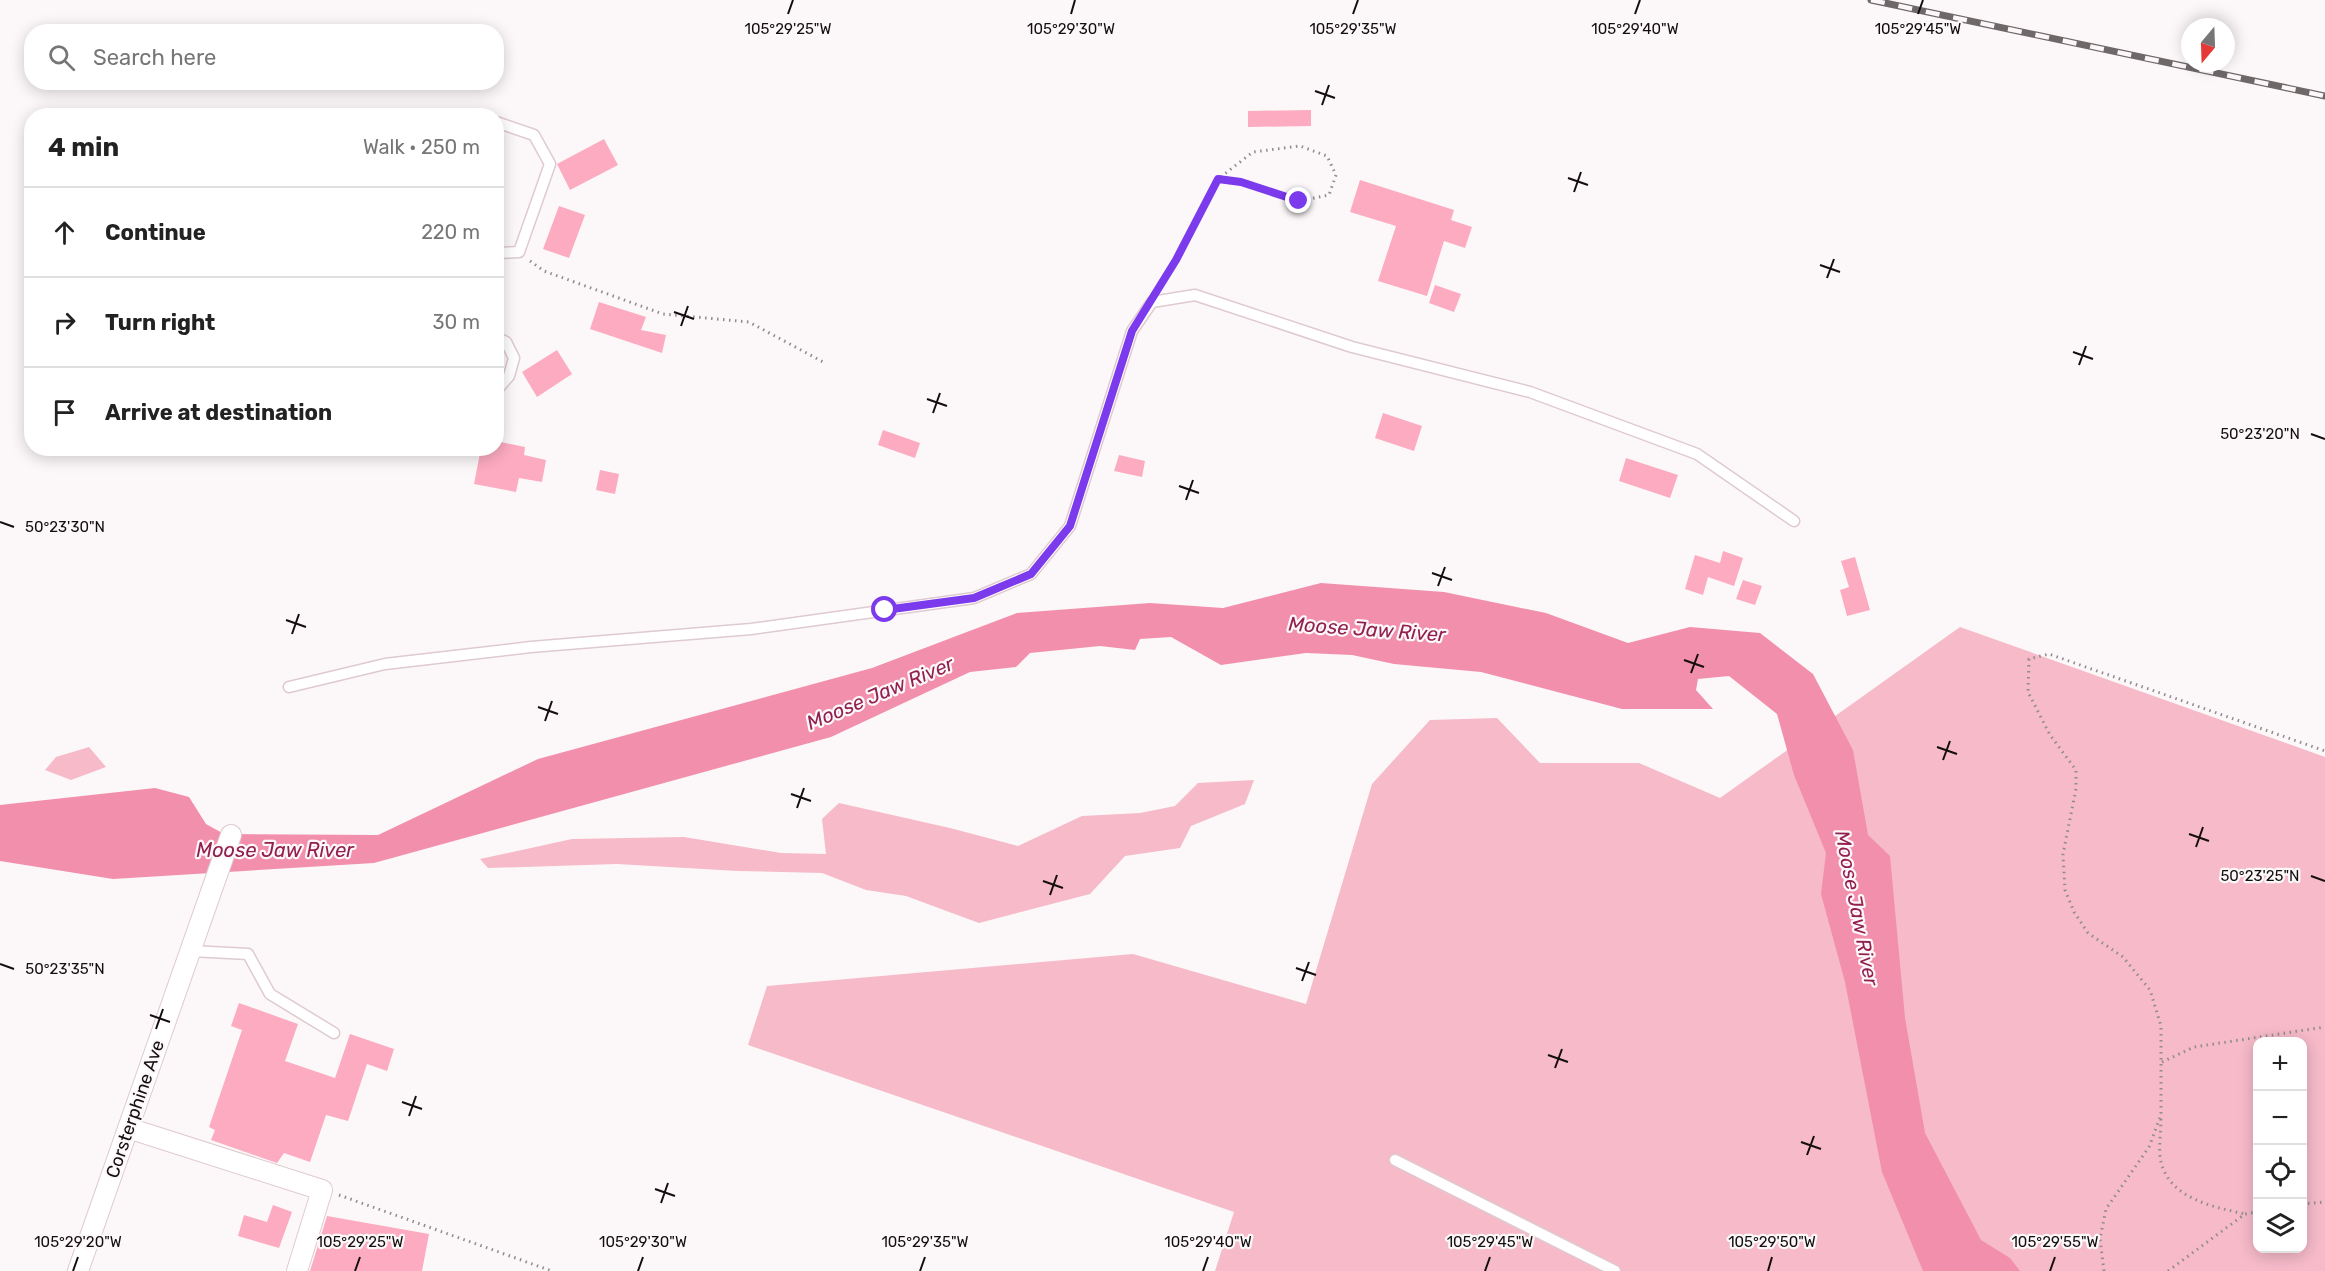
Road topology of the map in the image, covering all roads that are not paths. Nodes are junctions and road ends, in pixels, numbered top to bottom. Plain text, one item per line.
1 (504, 125) edge
2 (504, 253) edge
3 (504, 341) edge
4 (504, 381) edge
5 (1794, 521) dead end
6 (289, 687) dead end
7 (231, 835) dead end
8 (191, 951) junction
9 (334, 1033) dead end
10 (128, 1128) junction
11 (1395, 1160) dead end
12 (78, 1271) edge
13 (297, 1271) edge
14 (1615, 1271) edge

1 - 2 lane
3 - 4 lane
5 - 6 lane
7 - 8 street, Corsterphine Ave
8 - 9 lane
8 - 10 street, Corsterphine Ave
10 - 12 street, Corsterphine Ave
10 - 13 street
11 - 14 lane

